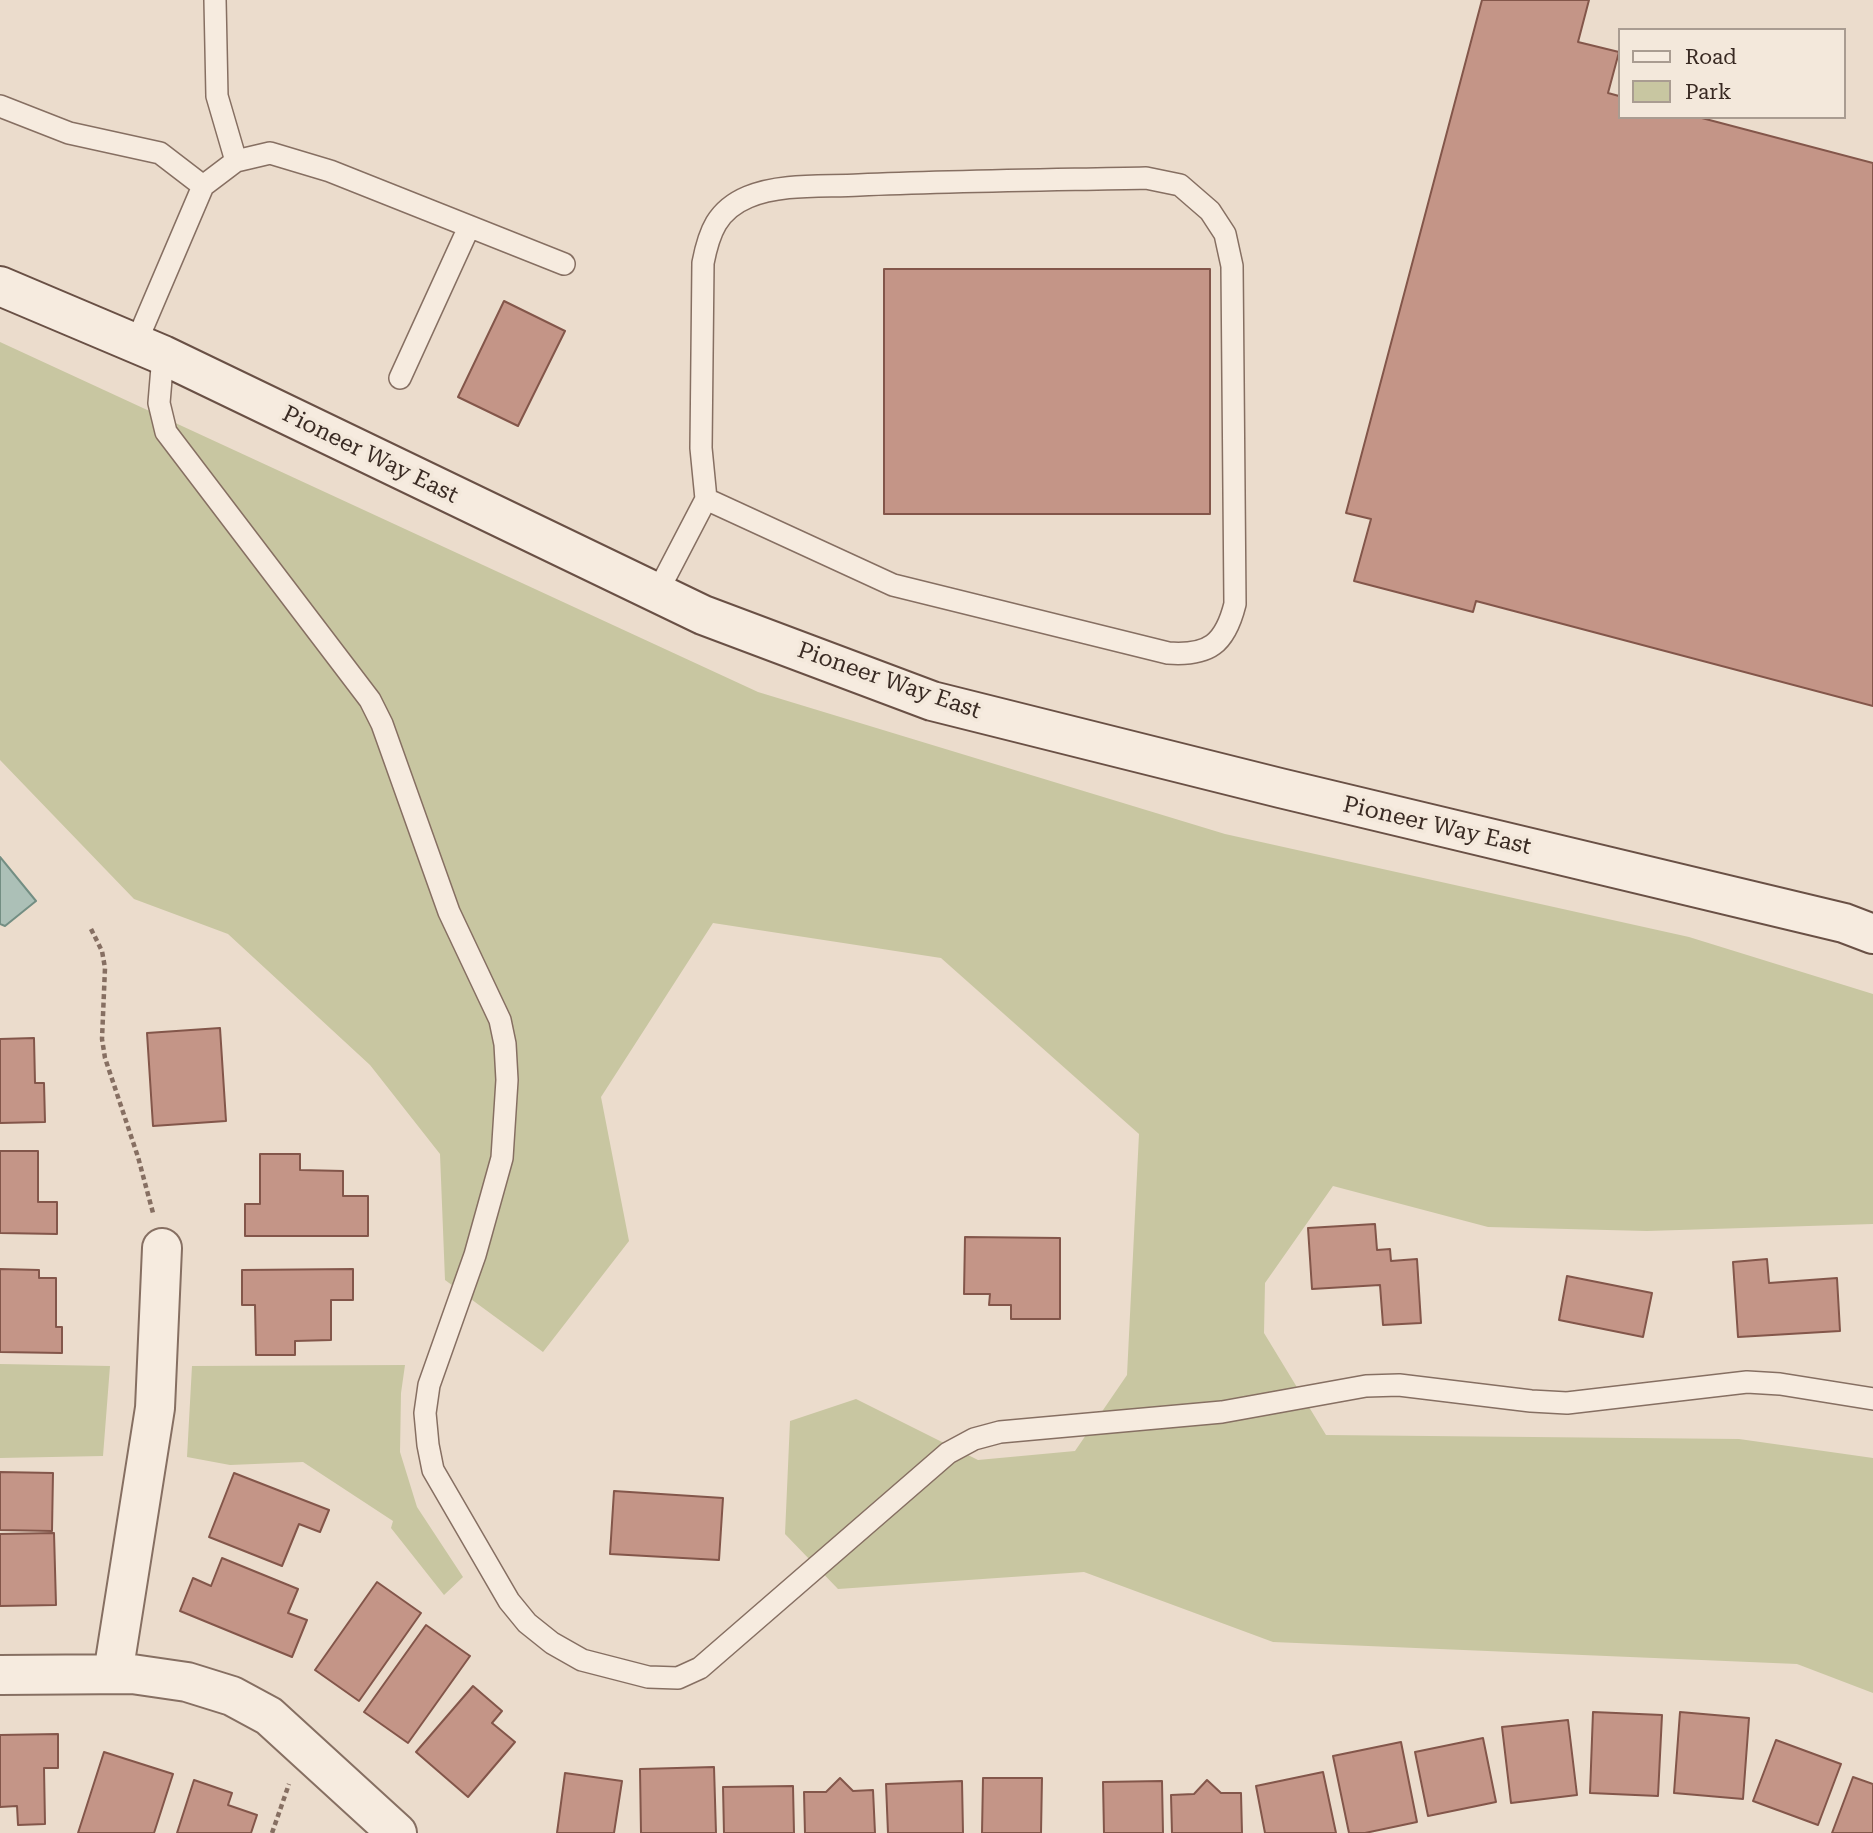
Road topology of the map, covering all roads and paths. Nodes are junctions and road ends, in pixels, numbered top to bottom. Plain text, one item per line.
1 (215, 0) edge
2 (0, 107) edge
3 (236, 161) junction
4 (203, 186) junction
5 (469, 227) junction
6 (564, 264) dead end
7 (0, 286) edge
8 (149, 349) junction
9 (400, 378) dead end
10 (706, 499) junction
11 (657, 593) junction
12 (91, 929) dead end
13 (1873, 934) edge
14 (162, 1248) joint
15 (1873, 1399) edge
16 (113, 1674) junction
17 (0, 1675) edge
18 (303, 1747) junction
19 (272, 1833) edge
20 (397, 1833) edge

1 - 3 lane
2 - 4 lane
3 - 4 lane
3 - 5 lane
4 - 8 lane
5 - 6 lane
5 - 9 lane
7 - 8 street, Pioneer Way East
8 - 11 street, Pioneer Way East
8 - 15 lane
10 - 10 lane
10 - 11 lane
11 - 13 street, Pioneer Way East
12 - 14 path
14 - 16 street
16 - 17 street
16 - 18 street
18 - 19 path
18 - 20 street

